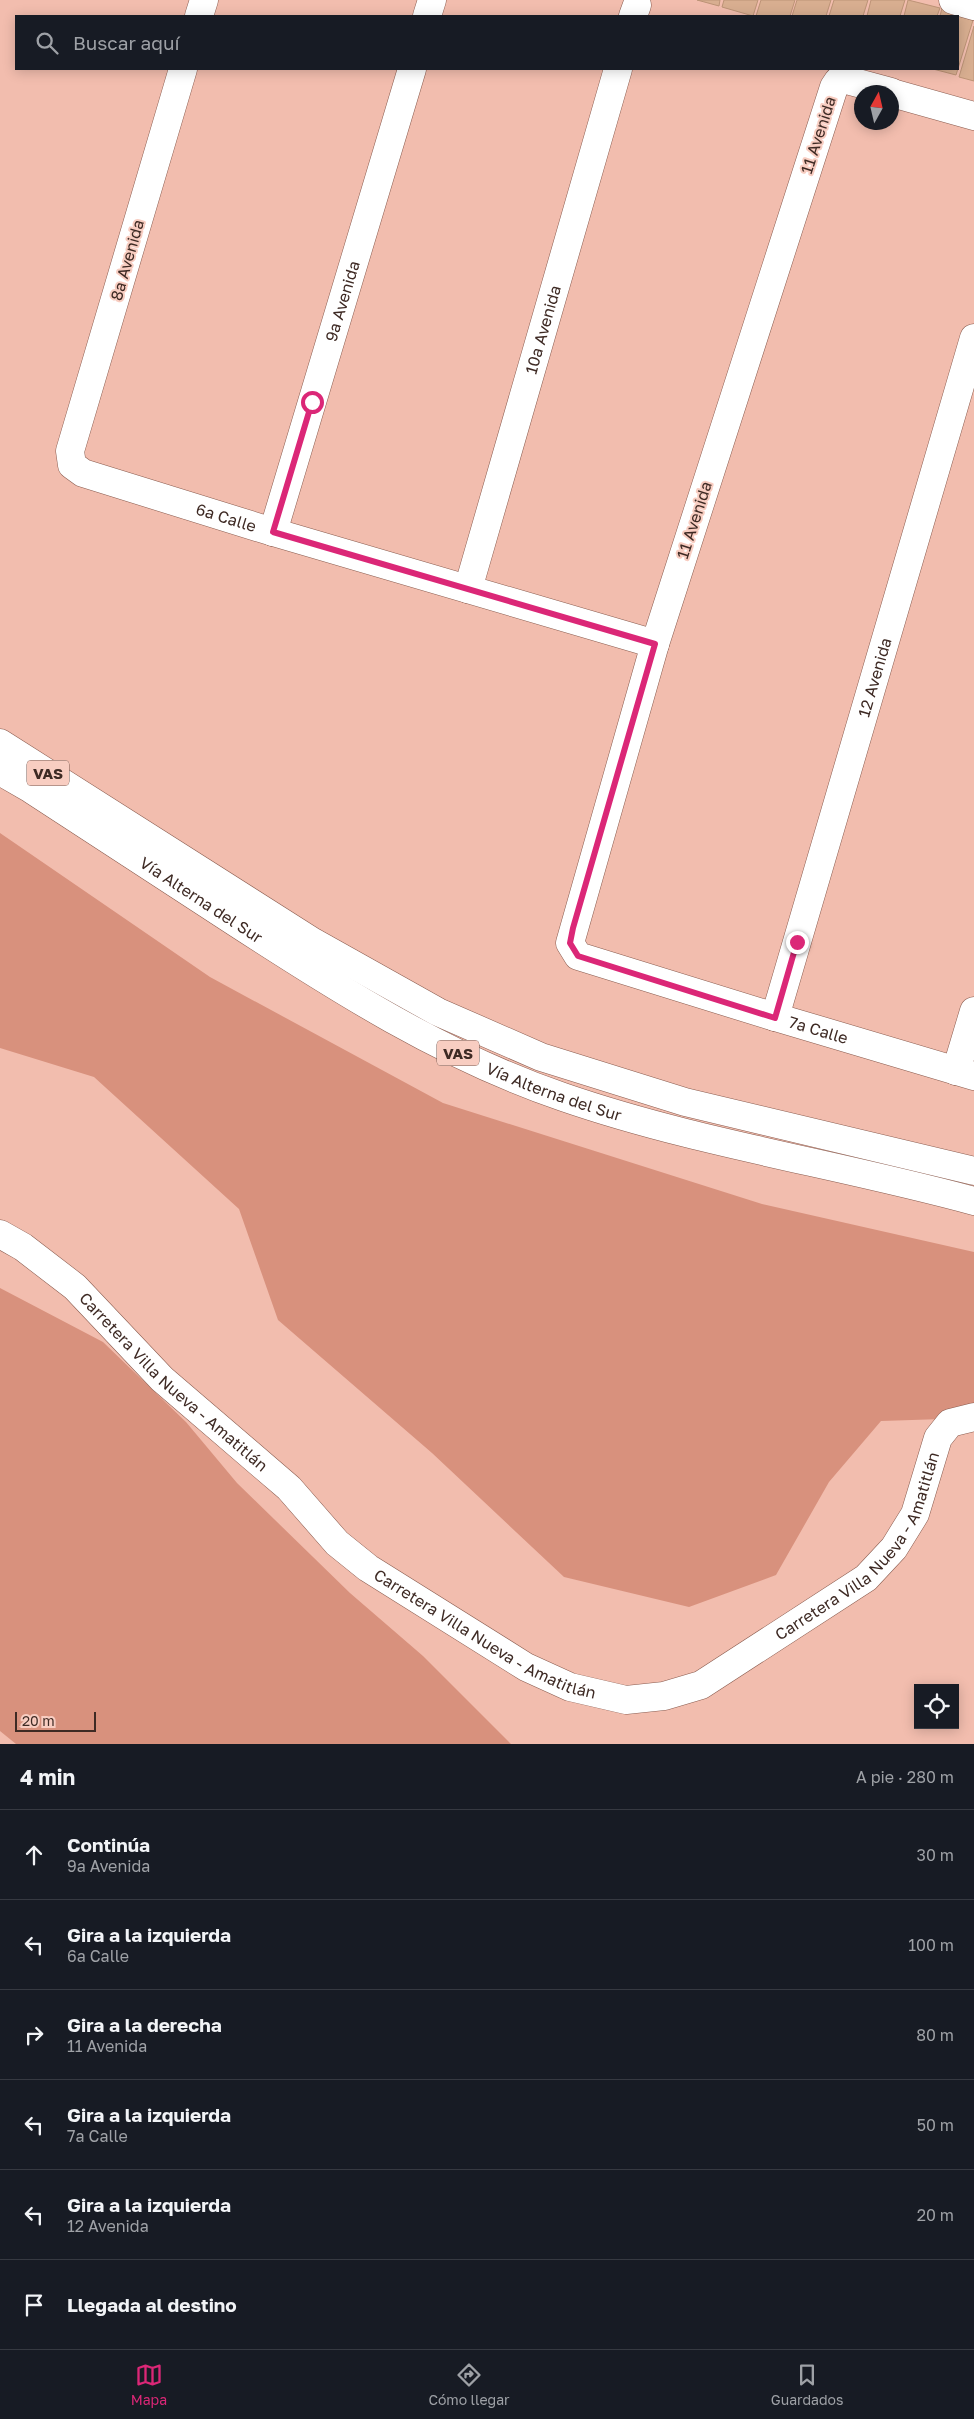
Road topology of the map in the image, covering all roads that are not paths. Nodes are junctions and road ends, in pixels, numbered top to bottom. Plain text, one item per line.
1 (204, 0) edge
2 (432, 0) edge
3 (953, 0) edge
4 (974, 6) edge
5 (199, 15) edge
6 (427, 15) edge
7 (184, 70) edge
8 (412, 70) edge
9 (618, 70) edge
10 (864, 85) edge
11 (899, 95) edge
12 (974, 116) edge
13 (974, 338) edge
14 (70, 451) joint
15 (273, 532) junction
16 (468, 589) junction
17 (655, 644) junction
18 (0, 743) edge
19 (0, 771) edge
20 (578, 956) joint
21 (974, 1011) edge
22 (775, 1018) junction
23 (965, 1073) edge
24 (974, 1171) edge
25 (974, 1201) edge
26 (0, 1234) edge
27 (974, 1417) edge

1 - 5 main road
2 - 6 main road
3 - 4 main road
7 - 14 main road, 8a Avenida
8 - 15 main road, 9a Avenida
9 - 16 main road, 10a Avenida
10 - 17 main road, 11 Avenida
11 - 12 main road
13 - 22 main road, 12 Avenida
14 - 15 main road, 6a Calle
15 - 16 main road, 6a Calle
16 - 17 main road, 6a Calle
17 - 20 main road, 11 Avenida
18 - 24 main road, Vía Alterna del Sur / VAS
19 - 25 main road, Vía Alterna del Sur / VAS
20 - 22 main road, 7a Calle
21 - 23 main road
22 - 23 main road, 7a Calle
26 - 27 main road, Carretera Villa Nueva - Amatitlán

